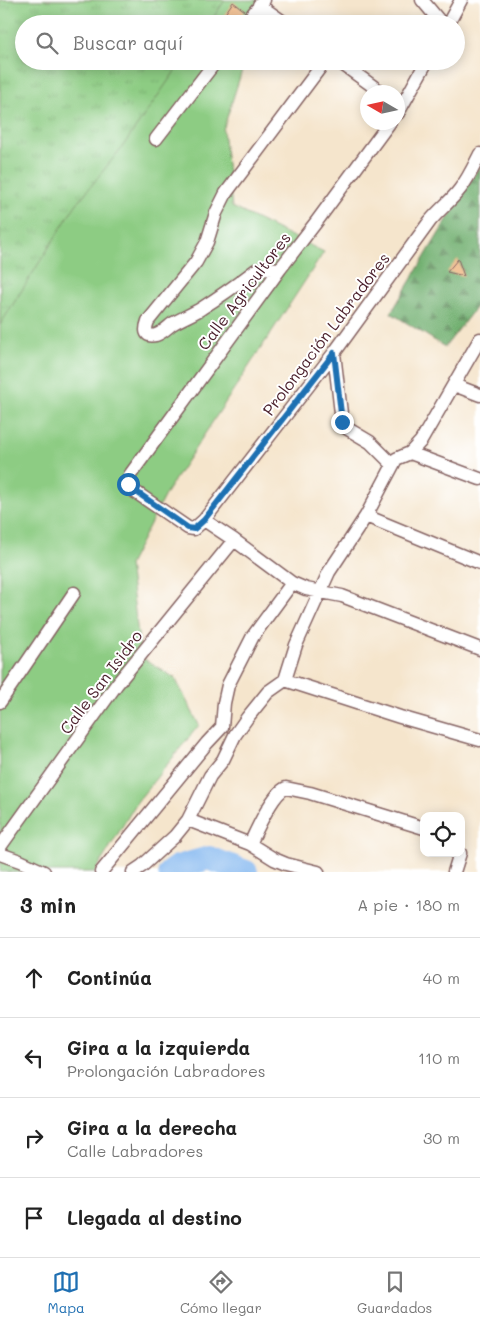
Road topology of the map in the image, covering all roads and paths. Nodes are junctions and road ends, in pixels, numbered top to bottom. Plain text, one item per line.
1 (422, 0) edge
2 (461, 0) edge
3 (262, 2) edge
4 (252, 15) edge
5 (276, 15) edge
6 (434, 15) edge
7 (453, 15) edge
8 (209, 70) edge
9 (318, 70) edge
10 (351, 70) edge
11 (422, 70) edge
12 (372, 85) edge
13 (405, 98) edge
14 (384, 130) edge
15 (156, 138) dead end
16 (480, 154) edge
17 (280, 269) junction
18 (480, 339) edge
19 (334, 353) junction
20 (454, 385) junction
21 (480, 395) edge
22 (410, 452) junction
23 (393, 464) junction
24 (480, 479) edge
25 (366, 516) junction
26 (204, 520) junction
27 (192, 529) joint
28 (234, 540) junction
29 (480, 563) edge
30 (292, 583) junction
31 (319, 592) junction
32 (74, 593) dead end
33 (480, 649) edge
34 (285, 680) junction
35 (0, 702) edge
36 (222, 727) junction
37 (235, 735) junction
38 (480, 740) edge
39 (188, 820) junction
40 (420, 827) edge
41 (250, 844) junction
42 (0, 847) edge
43 (0, 854) edge
44 (459, 857) edge
45 (44, 872) edge
46 (101, 872) edge
47 (133, 872) edge
48 (318, 872) edge
49 (454, 872) edge

1 - 6 street
2 - 7 street
3 - 4 street
3 - 5 street
8 - 15 street
9 - 17 street
10 - 12 street
11 - 13 street
14 - 17 street, Calle Agricultores
16 - 19 street, Prolongación Labradores
17 - 27 street, Calle Agricultores
18 - 20 street
19 - 23 street
19 - 26 street, Prolongación Labradores
20 - 21 street
20 - 22 street
22 - 23 street
22 - 24 street
23 - 25 street
25 - 29 street
25 - 31 street
26 - 27 street, Prolongación Labradores
26 - 28 street
28 - 30 street
28 - 42 street, Calle San Isidro
30 - 31 street
30 - 36 street
31 - 33 street
31 - 34 street
32 - 35 street
34 - 37 street
34 - 38 street
36 - 37 street
36 - 46 street
37 - 39 street
39 - 41 street
39 - 47 street
40 - 41 street
41 - 48 street
43 - 45 street
44 - 49 street

